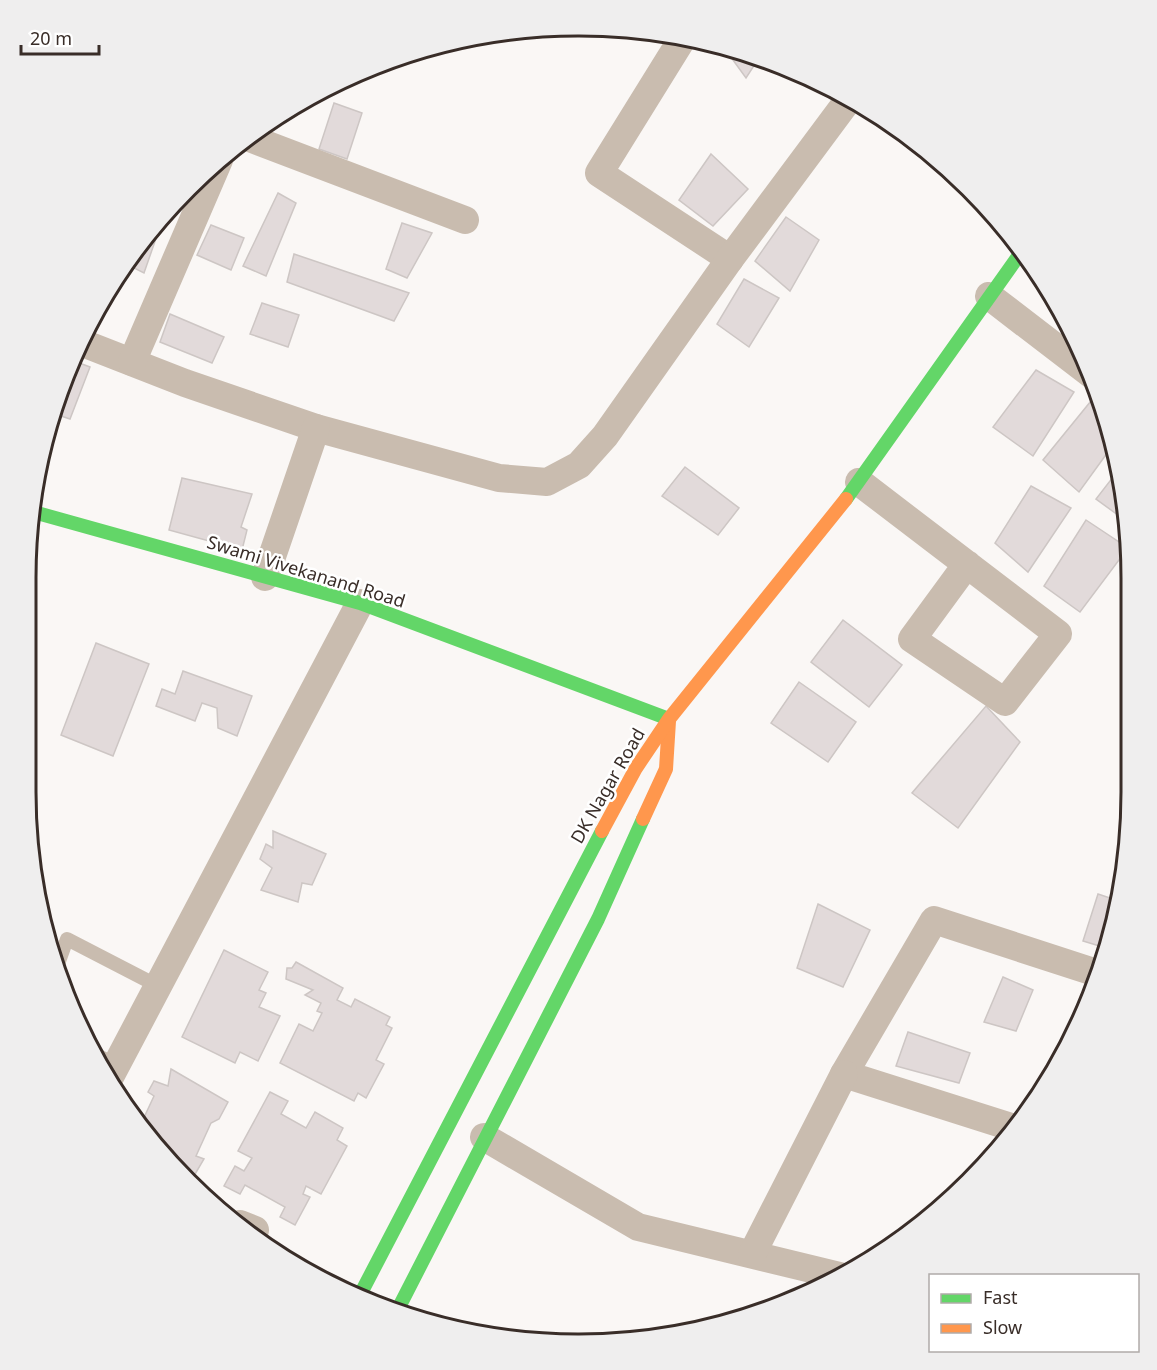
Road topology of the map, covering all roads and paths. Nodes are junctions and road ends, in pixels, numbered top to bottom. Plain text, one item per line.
1 (678, 45) edge
2 (844, 106) edge
3 (258, 141) edge
4 (210, 181) edge
5 (465, 220) dead end
6 (1017, 258) edge
7 (730, 259) junction
8 (989, 296) junction
9 (89, 345) edge
10 (132, 362) junction
11 (1076, 363) edge
12 (316, 428) junction
13 (859, 482) junction
14 (40, 514) edge
15 (967, 564) junction
16 (265, 577) junction
17 (360, 603) junction
18 (669, 719) junction
19 (62, 955) edge
20 (1090, 971) edge
21 (156, 985) junction
22 (109, 1063) edge
23 (844, 1074) junction
24 (1006, 1125) edge
25 (484, 1137) junction
26 (752, 1254) junction
27 (828, 1273) edge
28 (363, 1289) edge
29 (401, 1304) edge

1 - 7 street
2 - 7 street
3 - 5 street
4 - 10 street
6 - 8 main road
7 - 12 street
8 - 11 street
8 - 13 main road
9 - 10 street
10 - 12 street
12 - 16 street
13 - 15 street
13 - 18 main road
14 - 16 main road, Swami Vivekanand Road
15 - 15 street
16 - 17 main road, Swami Vivekanand Road
17 - 18 main road, Swami Vivekanand Road
17 - 21 street
18 - 25 main road, DK Nagar Road
18 - 28 main road, DK Nagar Road
19 - 21 lane
20 - 23 street
21 - 22 street
23 - 24 street
23 - 26 street
25 - 26 street
25 - 29 main road, DK Nagar Road
26 - 27 street

